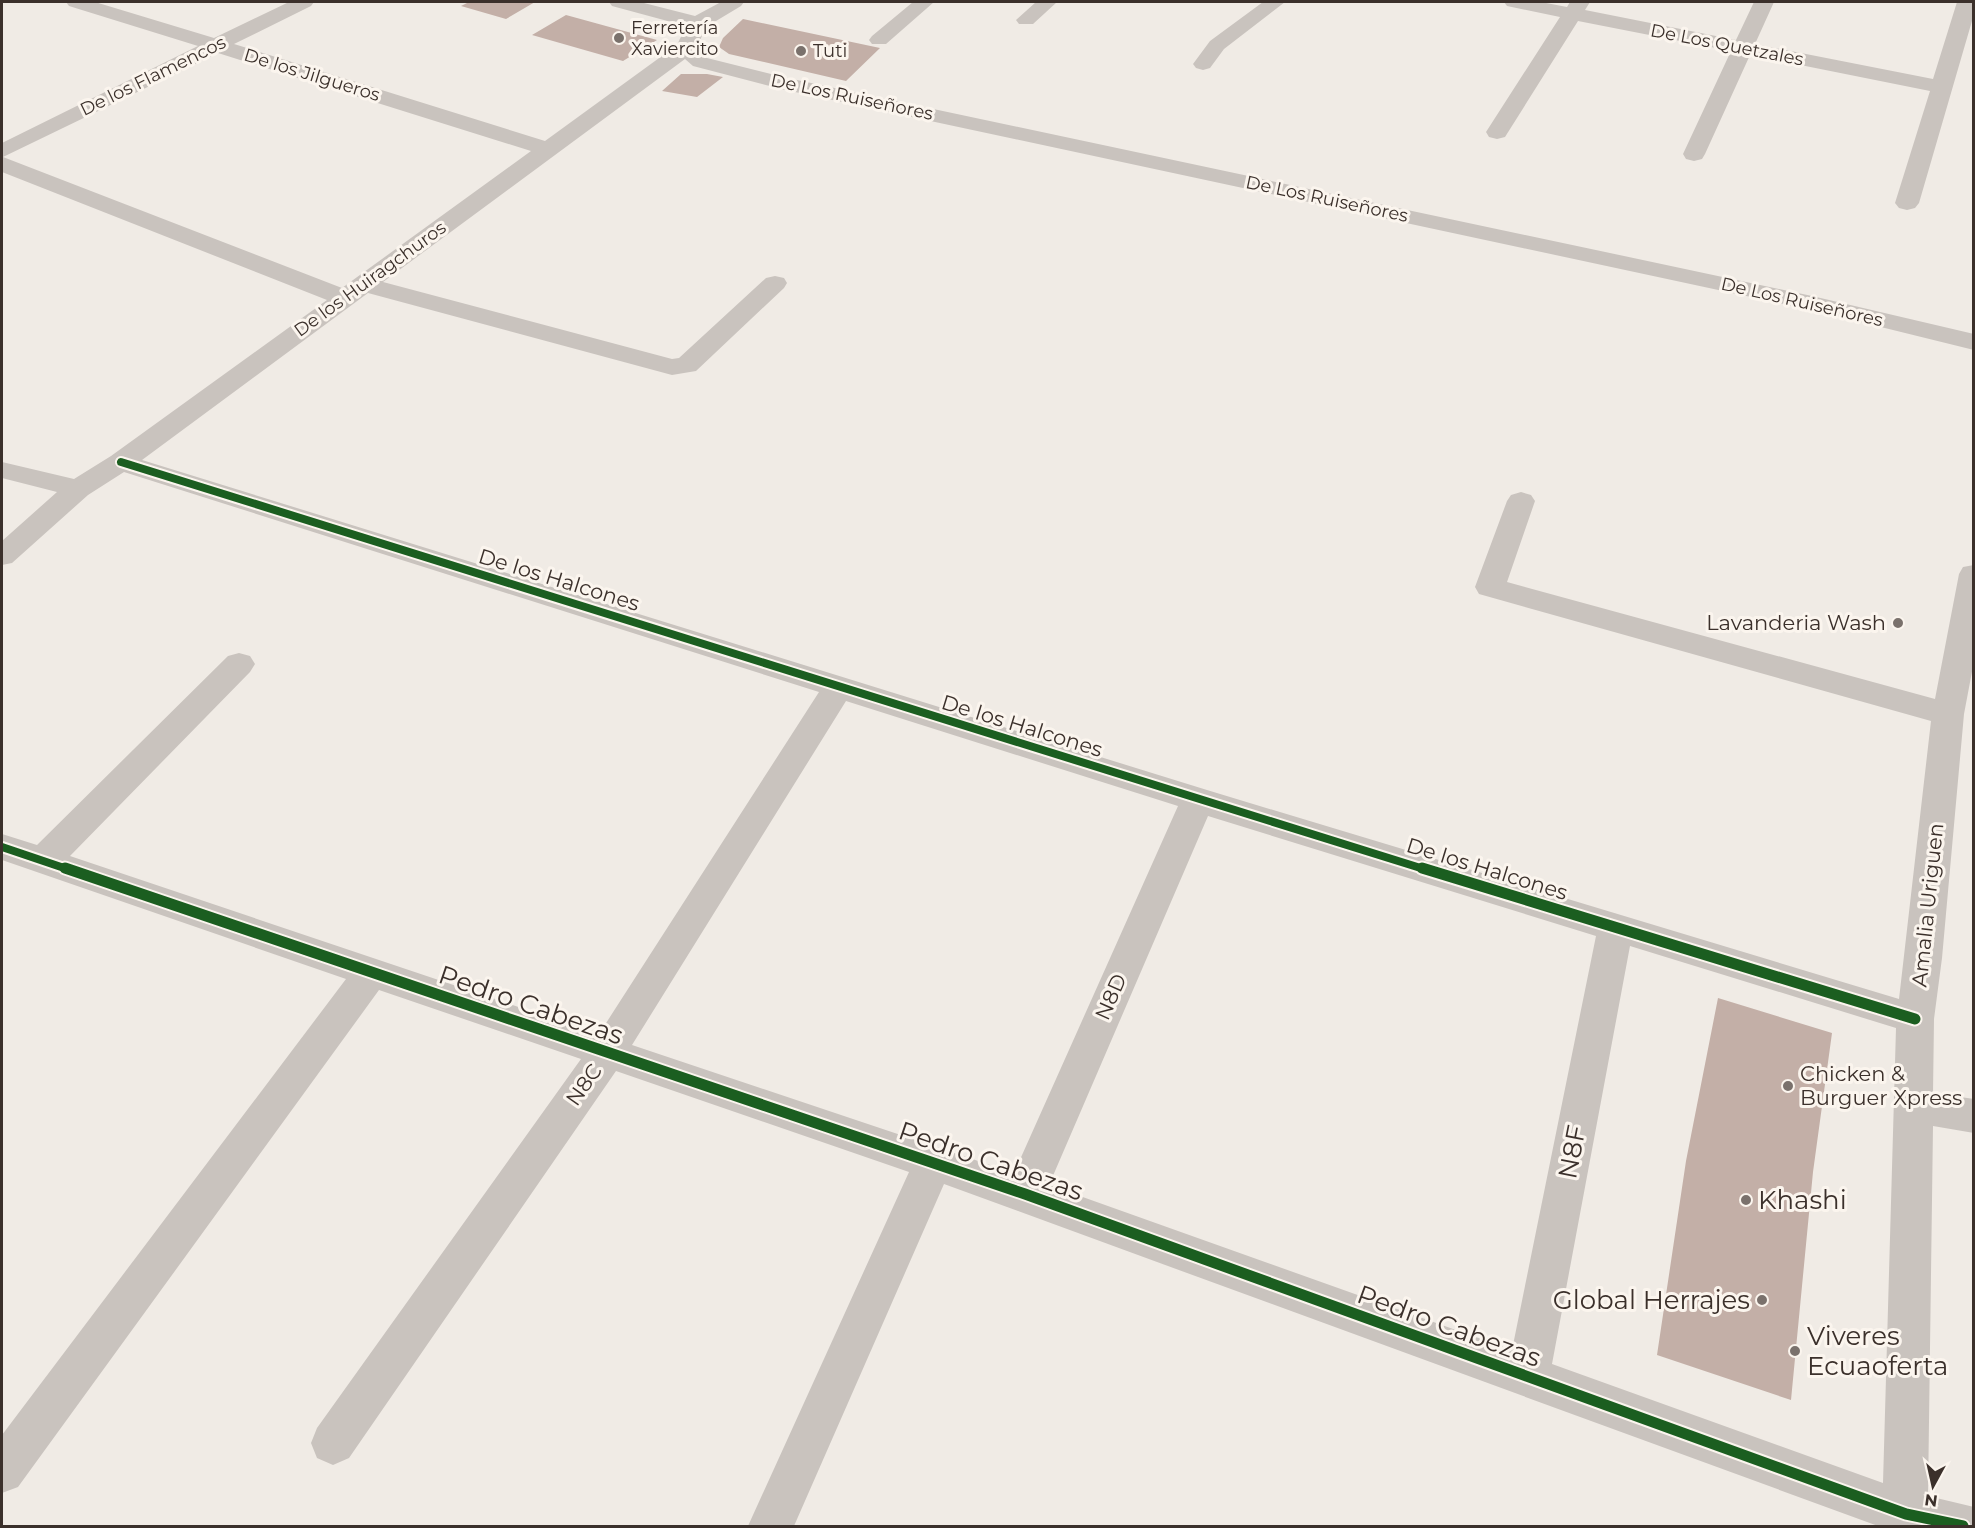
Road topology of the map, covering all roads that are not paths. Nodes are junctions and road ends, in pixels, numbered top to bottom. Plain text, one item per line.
1 (76, 2) edge
2 (304, 2) edge
3 (619, 2) edge
4 (734, 2) edge
5 (924, 2) edge
6 (1047, 2) edge
7 (1275, 2) edge
8 (1514, 2) edge
9 (1764, 2) edge
10 (1967, 2) edge
11 (1576, 7) edge
12 (1026, 20) dead end
13 (698, 23) junction
14 (879, 40) dead end
15 (216, 45) junction
16 (687, 48) junction
17 (1742, 48) junction
18 (1203, 64) dead end
19 (1940, 87) junction
20 (1497, 132) dead end
21 (549, 149) junction
22 (2, 151) edge
23 (1694, 154) dead end
24 (2, 164) edge
25 (1907, 203) dead end
26 (775, 283) dead end
27 (354, 291) junction
28 (1974, 342) edge
29 (121, 462) junction
30 (2, 470) edge
31 (78, 489) junction
32 (1521, 501) dead end
33 (2, 556) edge
34 (1974, 574) edge
35 (239, 664) dead end
36 (839, 687) junction
37 (1948, 714) junction
38 (1198, 800) junction
39 (2, 847) edge
40 (42, 861) junction
41 (1616, 927) junction
42 (371, 973) junction
43 (1915, 1018) junction
44 (607, 1053) junction
45 (1914, 1106) junction
46 (1974, 1116) edge
47 (933, 1163) junction
48 (1024, 1194) junction
49 (1528, 1376) junction
50 (333, 1443) dead end
51 (2, 1472) edge
52 (1906, 1520) edge
53 (771, 1527) edge
54 (1963, 1527) edge

1 - 15 street, De los Jilgueros
2 - 15 street, De los Flamencos
3 - 13 street
4 - 13 street
5 - 14 street
6 - 12 street
7 - 18 street
8 - 11 street, De Los Quetzales
9 - 17 street
10 - 19 street
11 - 17 street, De Los Quetzales
11 - 20 street
13 - 16 street
15 - 21 street, De los Jilgueros
15 - 22 street, De los Flamencos
16 - 21 street, De los Huiragchuros
16 - 28 street, De Los Ruiseñores
17 - 19 street, De Los Quetzales
17 - 23 street
19 - 25 street
21 - 27 street, De los Huiragchuros
24 - 27 street
26 - 27 street
27 - 29 street, De los Huiragchuros
29 - 31 street, De los Huiragchuros
29 - 36 street, De los Halcones
30 - 31 street
31 - 33 street, De los Huiragchuros
32 - 37 street
34 - 37 street, Amalia Uriguen
35 - 40 street
36 - 38 street, De los Halcones
36 - 44 street, N8C
37 - 43 street, Amalia Uriguen
38 - 41 street, De los Halcones
38 - 48 street, N8D
39 - 40 street, Pedro Cabezas
40 - 42 street, Pedro Cabezas
41 - 43 street, De los Halcones
41 - 49 street, N8F
42 - 44 street, Pedro Cabezas
42 - 51 street
43 - 45 street, Amalia Uriguen
44 - 47 street, Pedro Cabezas
44 - 50 street, N8C
45 - 46 street
45 - 52 street, Amalia Uriguen
47 - 48 street, Pedro Cabezas
47 - 53 street
48 - 49 street, Pedro Cabezas
49 - 52 street, Pedro Cabezas
52 - 54 street, Pedro Cabezas

